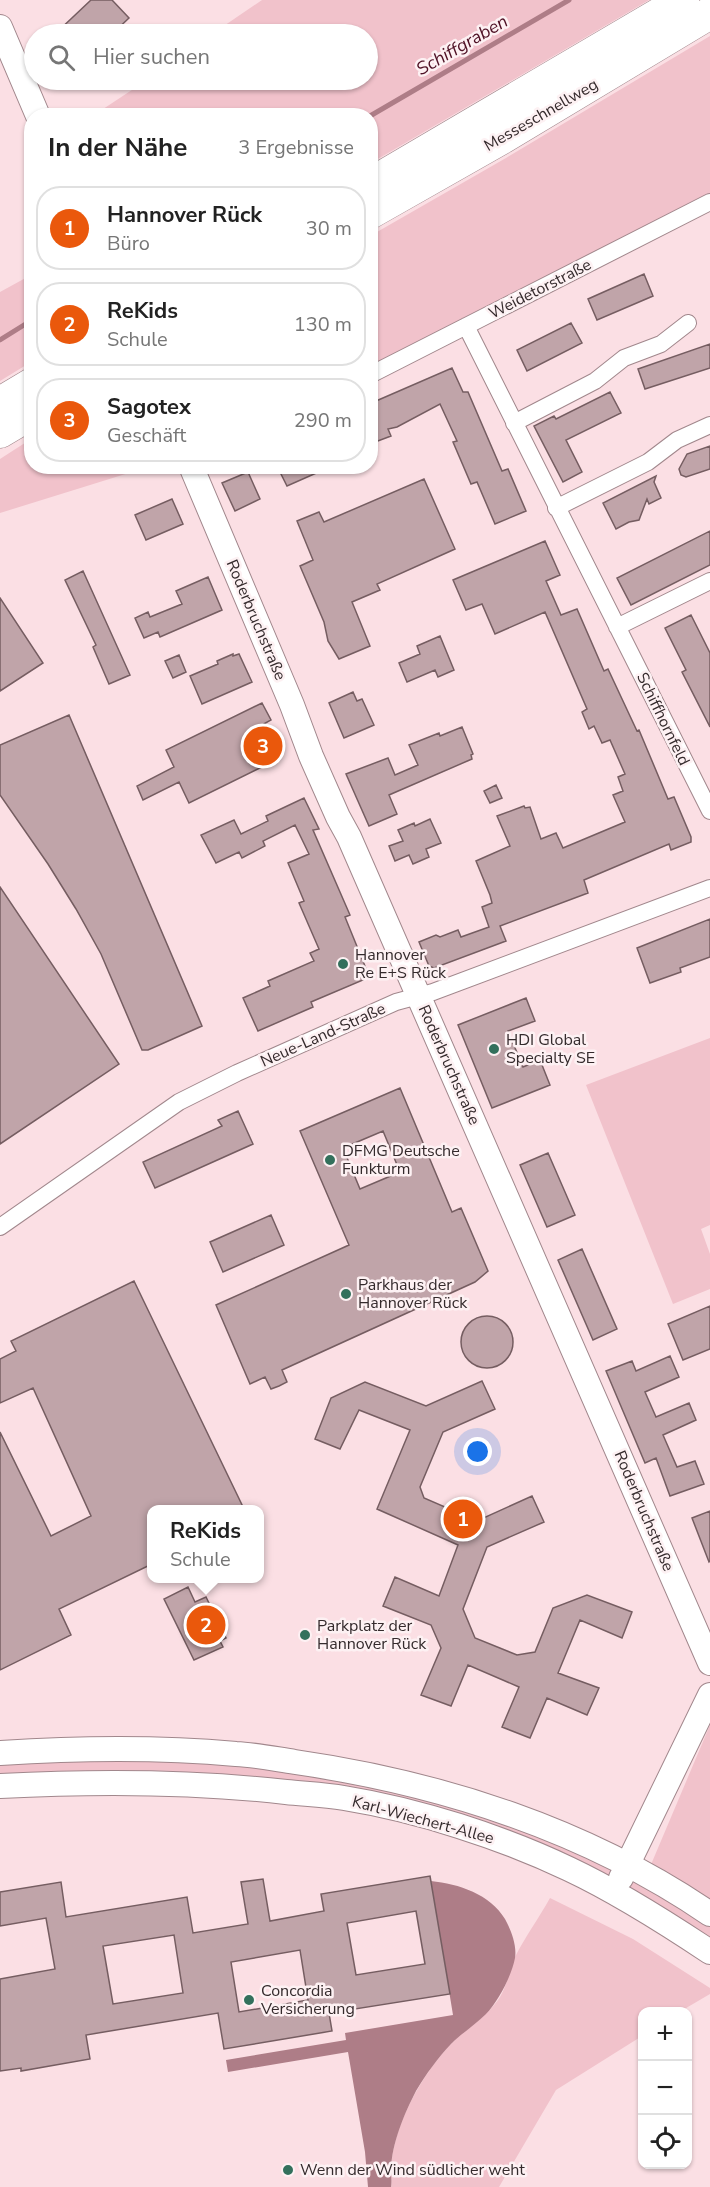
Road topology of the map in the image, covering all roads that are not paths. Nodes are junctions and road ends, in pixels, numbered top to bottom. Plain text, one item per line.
1 (683, 0) edge
2 (710, 14) edge
3 (0, 27) edge
4 (24, 83) edge
5 (27, 90) edge
6 (35, 108) edge
7 (378, 179) edge
8 (710, 202) edge
9 (378, 208) edge
10 (688, 323) dead end
11 (466, 327) junction
12 (378, 371) edge
13 (24, 389) edge
14 (0, 403) edge
15 (24, 418) edge
16 (514, 423) junction
17 (710, 425) edge
18 (0, 432) edge
19 (194, 474) edge
20 (556, 508) junction
21 (710, 582) edge
22 (617, 627) junction
23 (710, 811) edge
24 (710, 888) edge
25 (419, 996) junction
26 (0, 1227) edge
27 (710, 1664) edge
28 (710, 1695) edge
29 (0, 1753) edge
30 (0, 1785) edge
31 (627, 1865) junction
32 (614, 1893) junction
33 (710, 1914) edge
34 (710, 1952) edge

1 - 7 highway, Messeschnellweg
2 - 9 highway, Messeschnellweg
3 - 4 street
5 - 6 street
8 - 11 street, Weidetorstraße
10 - 16 street
11 - 12 street, Weidetorstraße
11 - 16 street, Schiffhornfeld
13 - 14 highway
15 - 18 highway
16 - 20 street, Schiffhornfeld
17 - 20 street
19 - 25 street, Roderbruchstraße
20 - 22 street, Schiffhornfeld
21 - 22 street
22 - 23 street, Schiffhornfeld
24 - 25 street, Neue-Land-Straße
25 - 26 street, Neue-Land-Straße
25 - 27 street, Roderbruchstraße
28 - 31 street
29 - 31 street, Karl-Wiechert-Allee
30 - 32 street, Karl-Wiechert-Allee
31 - 32 street
31 - 33 street, Karl-Wiechert-Allee
32 - 34 street, Karl-Wiechert-Allee

